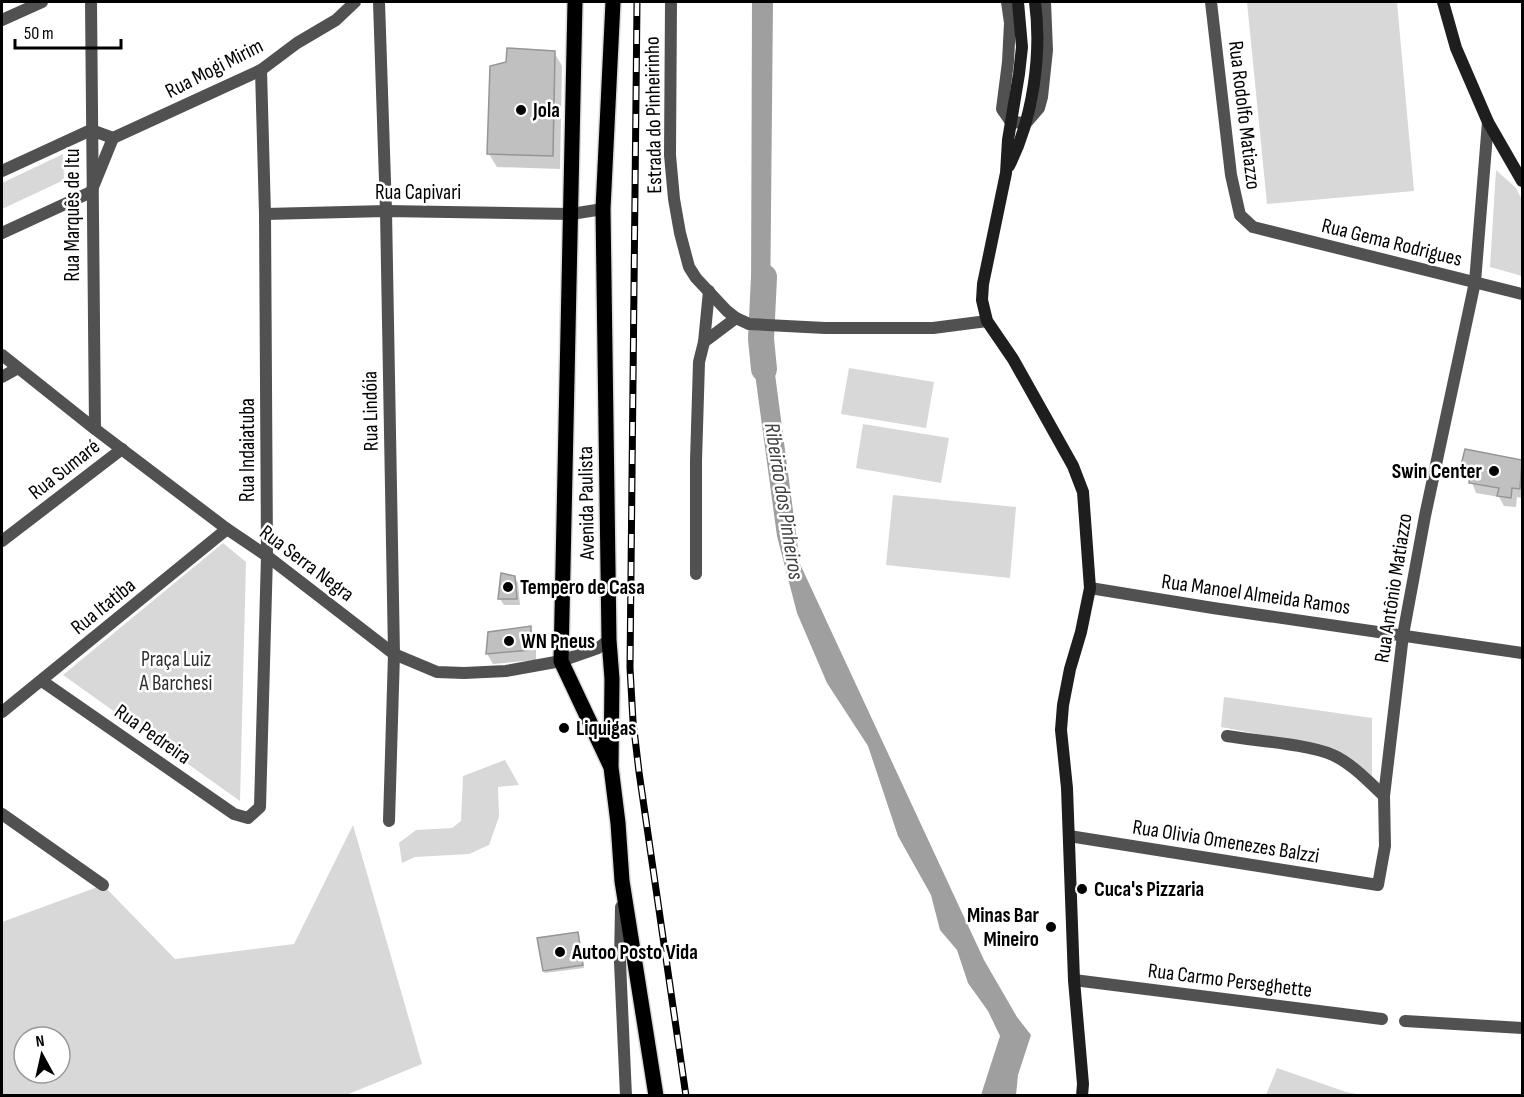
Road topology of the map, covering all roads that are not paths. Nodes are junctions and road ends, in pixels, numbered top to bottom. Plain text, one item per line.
1 (42, 2) edge
2 (91, 2) edge
3 (355, 2) edge
4 (379, 2) edge
5 (575, 2) edge
6 (613, 2) edge
7 (671, 2) edge
8 (1007, 2) edge
9 (1018, 2) edge
10 (1026, 2) edge
11 (1035, 2) edge
12 (1045, 2) edge
13 (1211, 2) edge
14 (1443, 2) edge
15 (2, 20) edge
16 (1022, 47) junction
17 (1036, 50) junction
18 (261, 70) junction
19 (1029, 109) junction
20 (1011, 122) junction
21 (1488, 122) junction
22 (1026, 123) junction
23 (91, 130) junction
24 (114, 138) junction
25 (2, 171) edge
26 (1006, 173) junction
27 (1522, 181) edge
28 (91, 192) junction
29 (603, 210) junction
30 (386, 211) junction
31 (265, 214) junction
32 (571, 214) junction
33 (1253, 227) joint
34 (2, 233) edge
35 (1475, 282) junction
36 (709, 291) junction
37 (1522, 294) edge
38 (736, 318) junction
39 (987, 321) junction
40 (704, 342) junction
41 (2, 355) edge
42 (18, 368) junction
43 (2, 377) edge
44 (95, 429) junction
45 (122, 449) junction
46 (227, 529) junction
47 (2, 541) edge
48 (267, 556) junction
49 (696, 574) dead end
50 (1090, 588) junction
51 (1403, 635) junction
52 (609, 640) junction
53 (1522, 653) edge
54 (393, 654) junction
55 (561, 662) junction
56 (42, 681) junction
57 (2, 711) edge
58 (1227, 736) dead end
59 (611, 768) junction
60 (1384, 796) junction
61 (2, 814) edge
62 (242, 818) joint
63 (389, 820) dead end
64 (1069, 836) junction
65 (622, 881) junction
66 (103, 885) dead end
67 (1378, 885) joint
68 (1074, 980) junction
69 (1382, 1019) dead end
70 (1405, 1021) dead end
71 (1522, 1028) edge
72 (626, 1095) edge
73 (656, 1095) edge
74 (1082, 1095) edge

1 - 15 street
2 - 23 street, Rua Marquês de Itu
3 - 18 street, Rua Mogi Mirim
4 - 30 street, Rua Lindóia
5 - 32 main road, Avenida Paulista
6 - 29 main road, Avenida Paulista
7 - 36 street, Estrada do Pinheirinho
8 - 20 street
9 - 16 main road
10 - 17 main road
11 - 17 main road
12 - 22 street
13 - 33 street, Rua Rodolfo Matiazzo
14 - 21 main road
16 - 19 main road
16 - 20 main road
17 - 19 main road
18 - 24 street, Rua Mogi Mirim
18 - 31 street, Rua Indaiatuba
19 - 22 main road
20 - 22 street
20 - 26 main road
21 - 27 main road
21 - 35 street, Rua Antônio Matiazzo
22 - 26 main road
23 - 24 street
23 - 25 street
23 - 28 street, Rua Marquês de Itu
24 - 28 street
26 - 39 main road
28 - 34 street
28 - 44 street, Rua Marquês de Itu
29 - 32 street, Rua Capivari
29 - 52 main road, Avenida Paulista
30 - 31 street, Rua Capivari
30 - 32 street, Rua Capivari
30 - 54 street, Rua Lindóia
31 - 48 street, Rua Indaiatuba
32 - 55 main road, Avenida Paulista
33 - 35 street, Rua Gema Rodrigues
35 - 37 street, Rua Gema Rodrigues
35 - 51 street, Rua Antônio Matiazzo
36 - 38 street, Estrada do Pinheirinho
36 - 40 street
38 - 39 street, Estrada do Pinheirinho
38 - 40 street
39 - 50 main road
40 - 49 street
41 - 42 street, Rua Serra Negra
42 - 43 street
42 - 44 street, Rua Serra Negra
44 - 45 street, Rua Serra Negra
45 - 46 street, Rua Serra Negra
45 - 47 street, Rua Sumaré
46 - 48 street, Rua Serra Negra
46 - 56 street, Rua Itatiba
48 - 54 street, Rua Serra Negra
48 - 62 street, Rua Indaiatuba
50 - 51 street, Rua Manoel Almeida Ramos
50 - 64 main road
51 - 53 street, Rua Manoel Almeida Ramos
51 - 60 street, Rua Antônio Matiazzo
52 - 55 street, Rua Serra Negra
52 - 59 main road, Avenida Paulista
54 - 55 street, Rua Serra Negra
54 - 63 street, Rua Lindóia
55 - 59 main road, Avenida Paulista
56 - 57 street, Rua Itatiba
56 - 62 street, Rua Pedreira
58 - 60 street
59 - 65 main road
60 - 67 street, Rua Antônio Matiazzo
61 - 66 street
64 - 67 street, Rua Olivia Omenezes Balzzi
64 - 68 main road
65 - 72 street
65 - 73 main road
68 - 69 street, Rua Carmo Perseghette
68 - 74 main road
70 - 71 street

